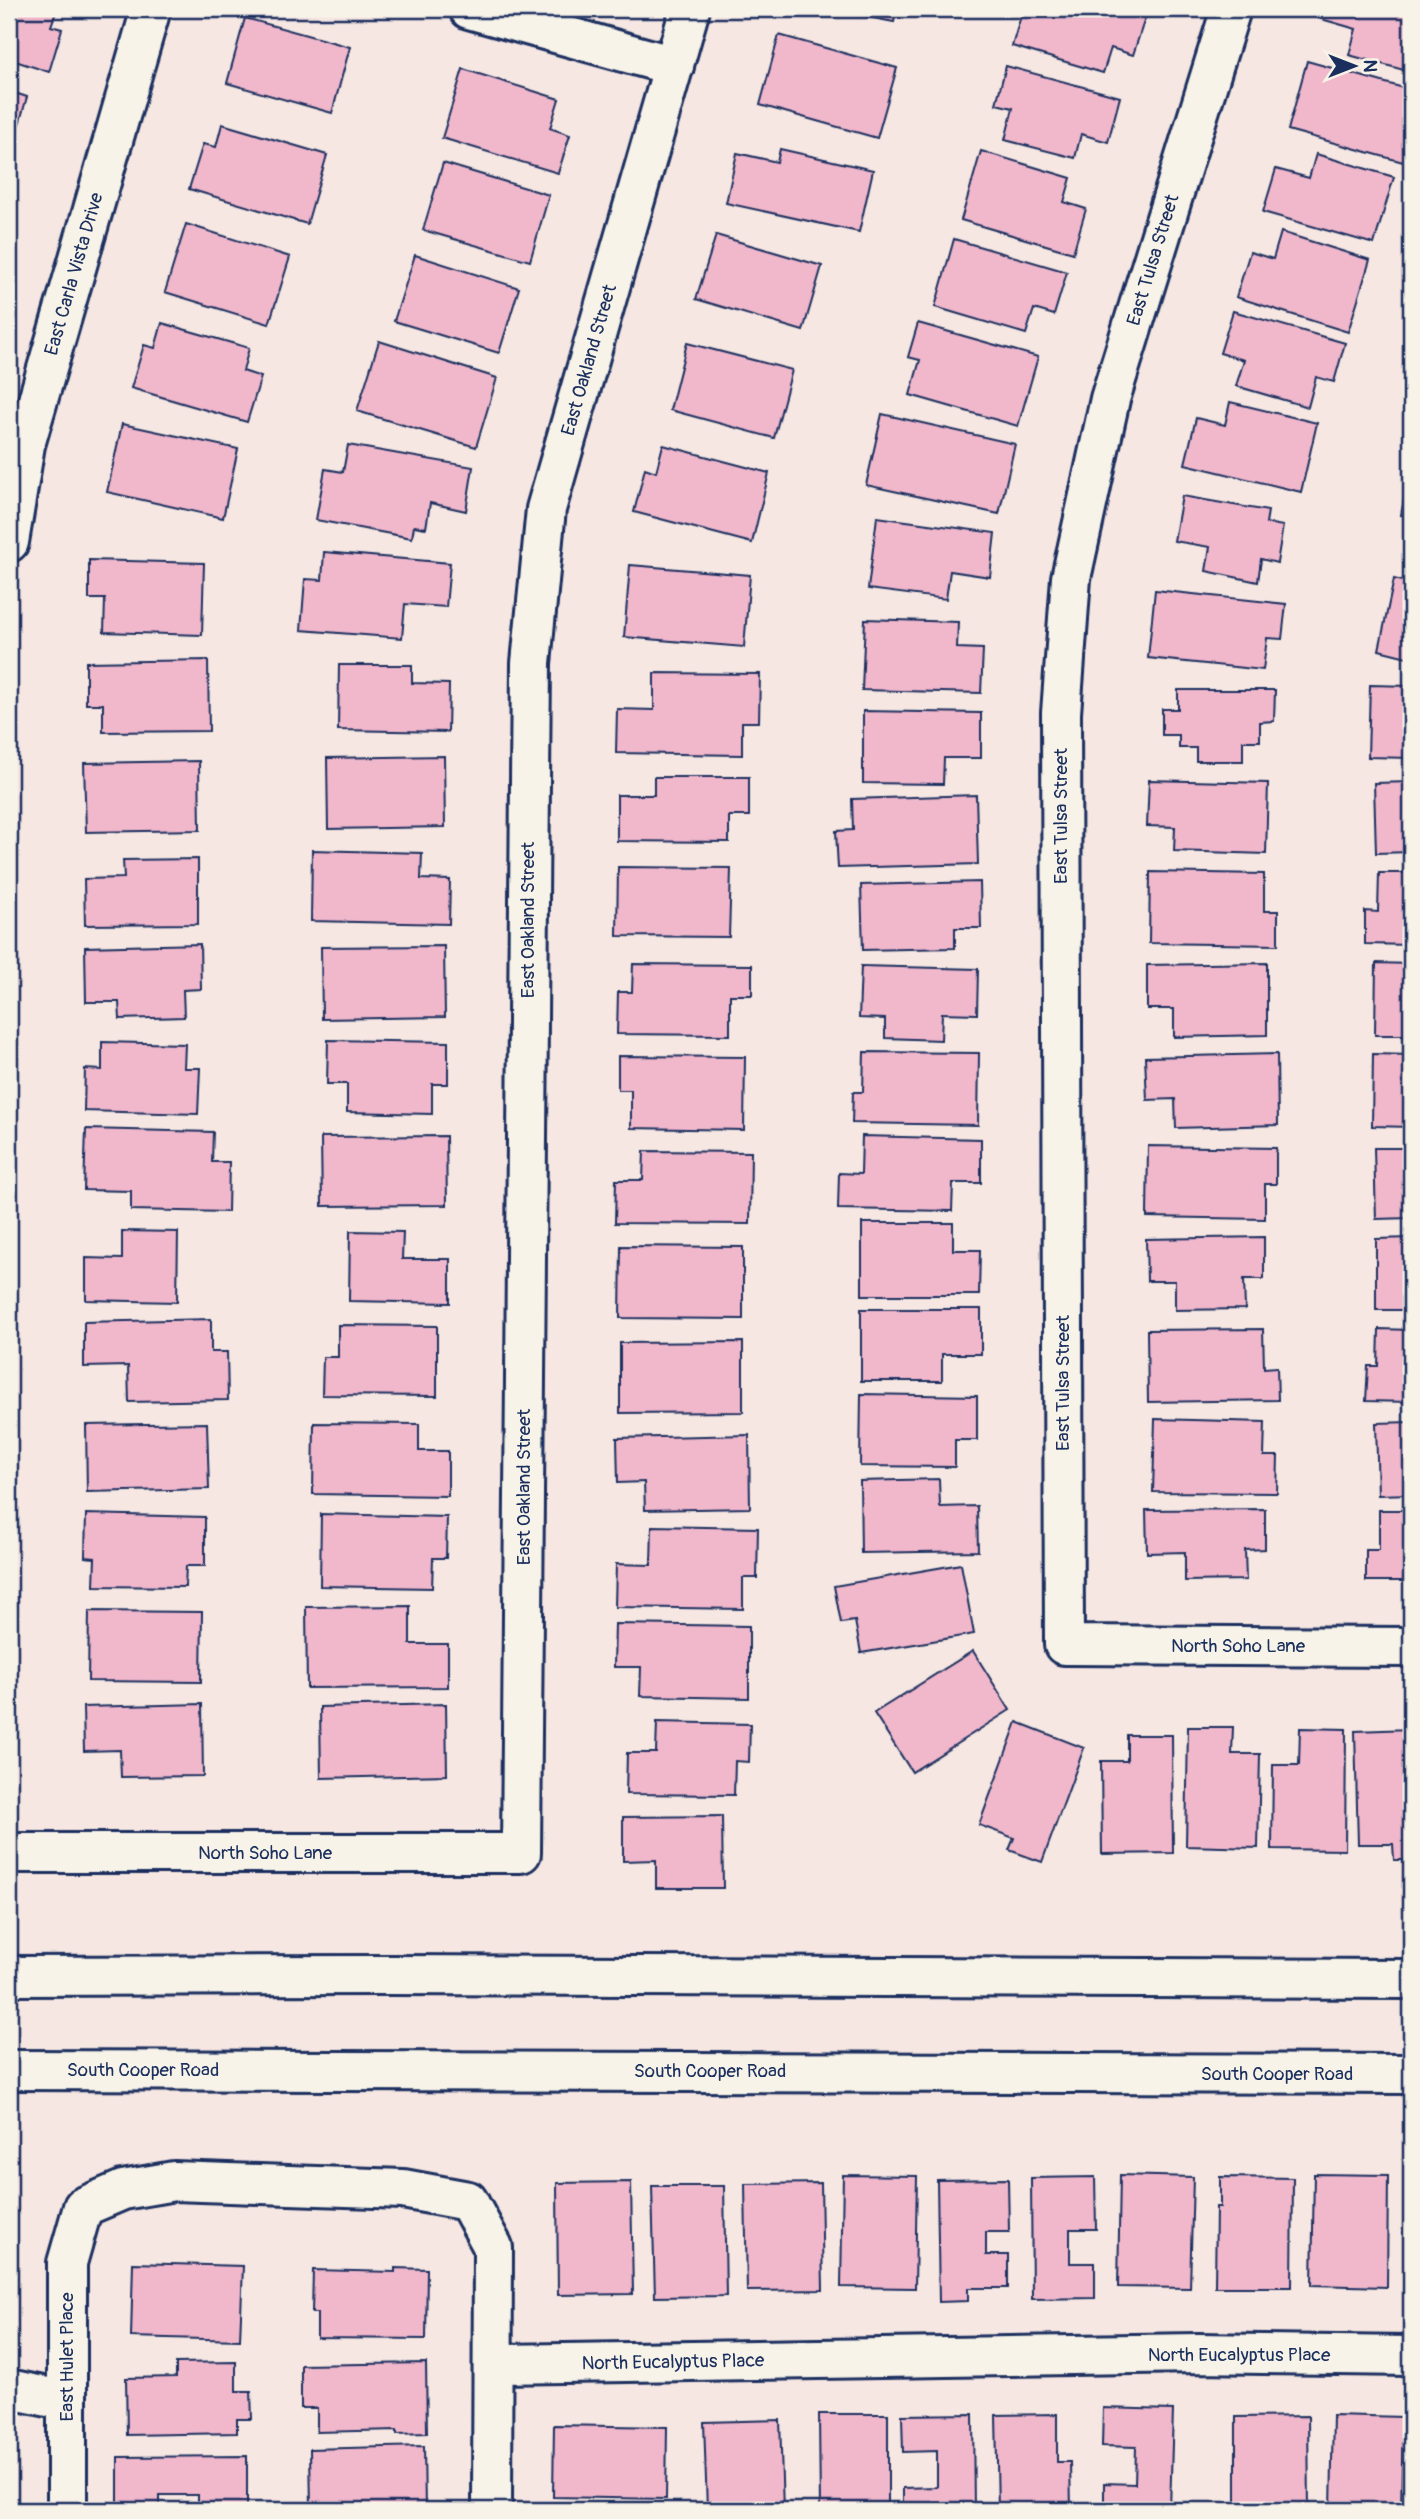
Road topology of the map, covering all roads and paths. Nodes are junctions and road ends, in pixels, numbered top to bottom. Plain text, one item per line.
1 (150, 9) edge
2 (469, 9) edge
3 (690, 9) edge
4 (1231, 9) edge
5 (674, 66) junction
6 (9, 542) edge
7 (1064, 1645) joint
8 (1411, 1647) edge
9 (9, 1853) edge
10 (521, 1853) joint
11 (9, 1976) edge
12 (1411, 1979) edge
13 (9, 2070) edge
14 (1411, 2074) edge
15 (1411, 2356) edge
16 (494, 2364) junction
17 (9, 2389) edge
18 (67, 2401) junction
19 (67, 2510) edge
20 (492, 2510) edge

1 - 6 street, East Carla Vista Drive
2 - 5 street
3 - 5 street, East Oakland Street
4 - 7 street, East Tulsa Street
5 - 10 street, East Oakland Street
7 - 8 street, North Soho Lane
9 - 10 street, North Soho Lane
11 - 12 street
13 - 14 street, South Cooper Road
15 - 16 street, North Eucalyptus Place
16 - 18 street, East Hulet Place
16 - 20 street
17 - 18 street
18 - 19 street, East Hulet Place

